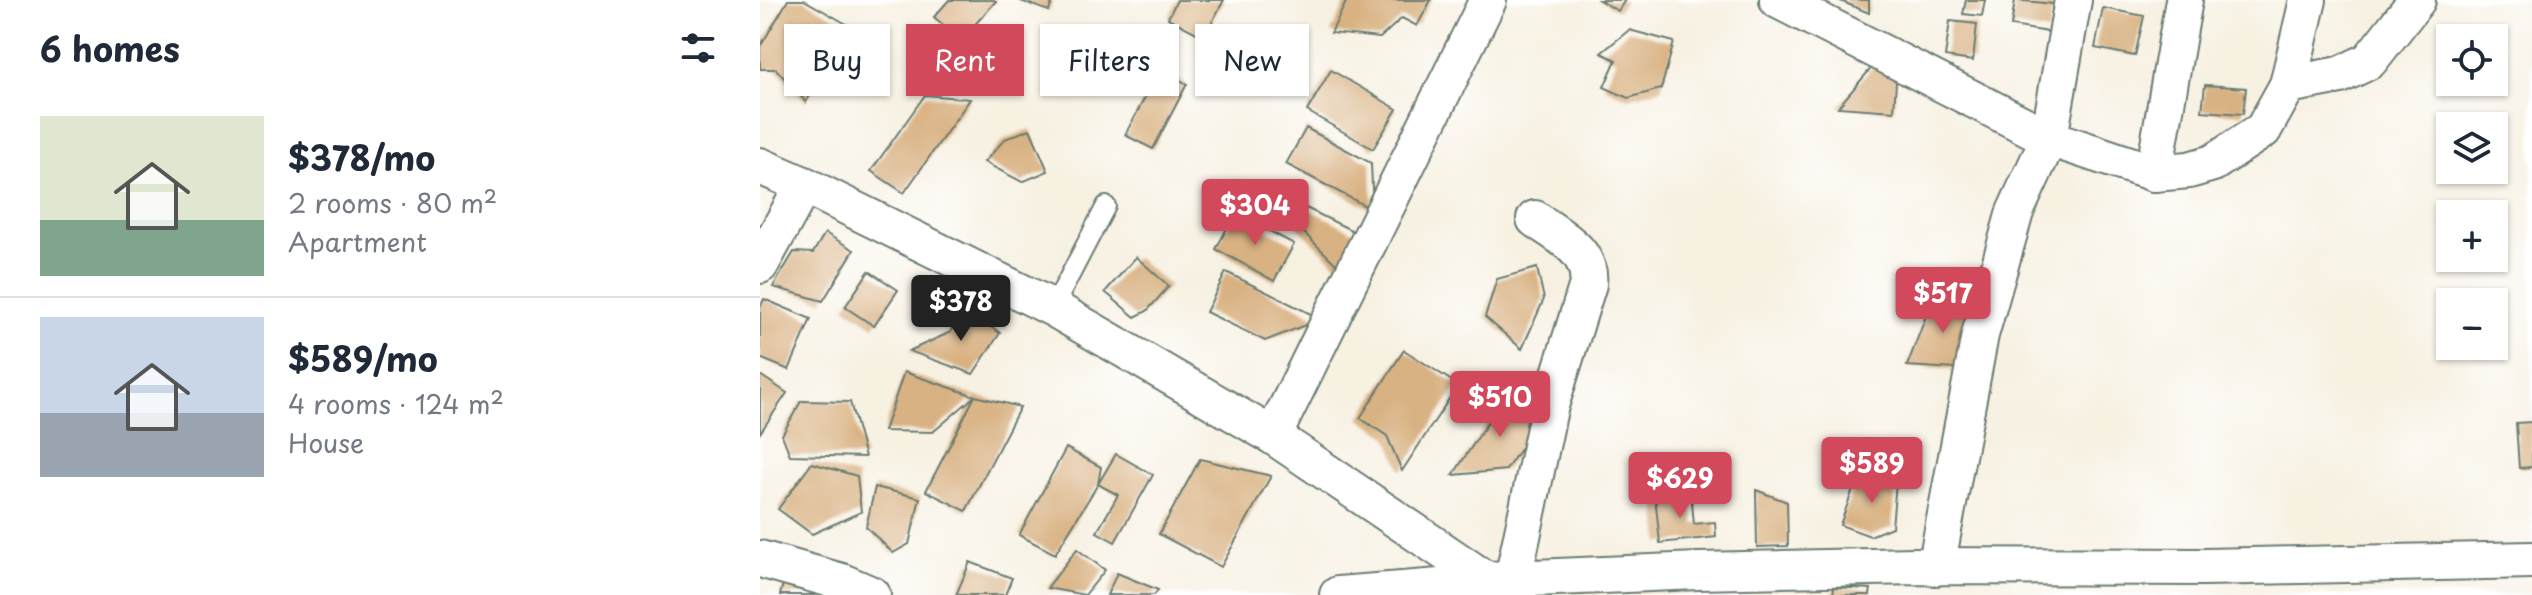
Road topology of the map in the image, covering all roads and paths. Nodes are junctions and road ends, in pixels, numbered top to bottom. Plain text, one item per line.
1 (1488, 0) edge
2 (1778, 0) edge
3 (2073, 0) edge
4 (2184, 0) edge
5 (2308, 0) edge
6 (2417, 0) edge
7 (2288, 85) junction
8 (2049, 138) junction
9 (760, 166) edge
10 (2154, 173) junction
11 (804, 185) junction
12 (1106, 206) dead end
13 (1535, 219) dead end
14 (760, 265) edge
15 (1053, 308) junction
16 (1273, 436) junction
17 (760, 559) edge
18 (2532, 560) edge
19 (1921, 576) edge
20 (2095, 581) edge
21 (1476, 585) edge
22 (872, 595) edge
23 (1338, 595) edge

1 - 16 street
2 - 8 street
3 - 8 street
4 - 10 street
5 - 7 street
6 - 7 street
7 - 10 street
8 - 10 street
8 - 19 street
9 - 11 street
11 - 14 street
11 - 15 street
12 - 15 lane
13 - 21 street
15 - 16 street
16 - 21 street
17 - 22 street
18 - 20 street
19 - 20 street
19 - 21 street
21 - 23 street

